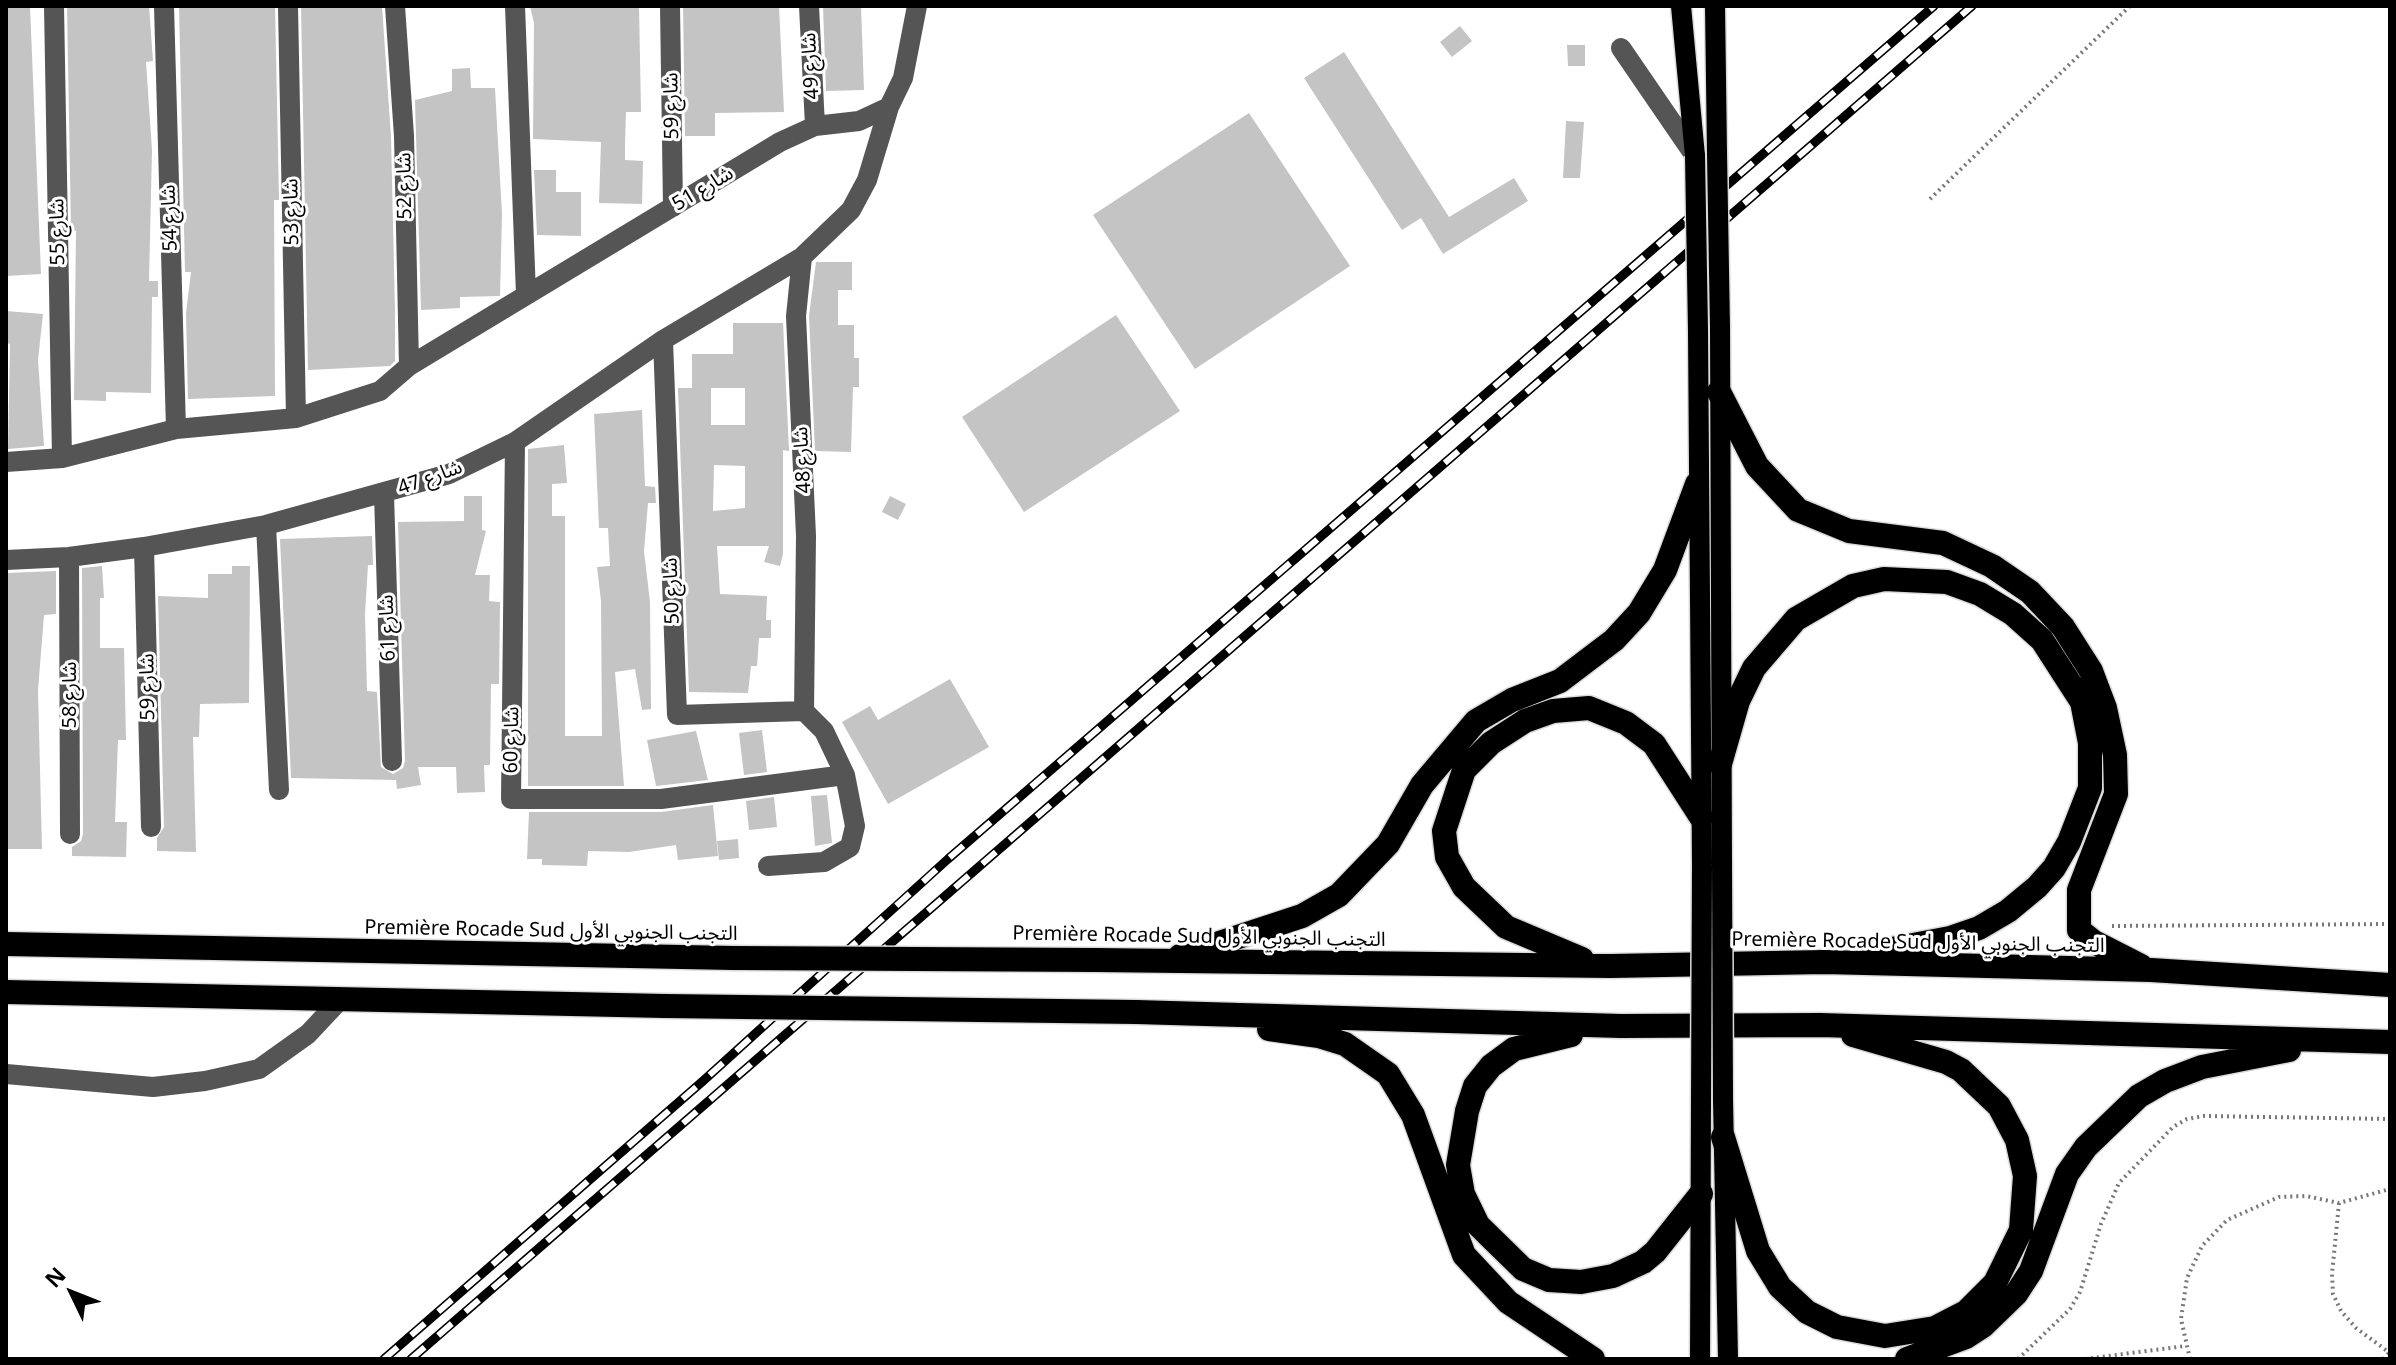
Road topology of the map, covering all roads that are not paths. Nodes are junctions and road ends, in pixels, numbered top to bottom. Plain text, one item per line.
1 (54, 6) edge
2 (164, 6) edge
3 (288, 6) edge
4 (395, 6) edge
5 (515, 6) edge
6 (670, 6) edge
7 (809, 6) edge
8 (917, 6) edge
9 (1681, 6) edge
10 (1715, 6) edge
11 (1621, 48) dead end
12 (889, 107) junction
13 (815, 126) junction
14 (1695, 156) junction
15 (673, 207) junction
16 (802, 257) junction
17 (526, 295) junction
18 (663, 340) junction
19 (409, 366) junction
20 (1719, 392) junction
21 (296, 418) junction
22 (176, 429) junction
23 (515, 442) junction
24 (62, 458) junction
25 (6, 462) edge
26 (1697, 484) junction
27 (384, 494) junction
28 (266, 525) junction
29 (144, 547) junction
30 (69, 557) junction
31 (6, 560) edge
32 (804, 711) junction
33 (392, 761) dead end
34 (1720, 764) junction
35 (845, 775) junction
36 (279, 790) dead end
37 (1701, 817) junction
38 (151, 827) dead end
39 (70, 834) dead end
40 (1712, 864) junction
41 (768, 866) dead end
42 (6, 944) edge
43 (1167, 961) junction
44 (1824, 962) junction
45 (1611, 966) junction
46 (2151, 970) junction
47 (2390, 985) edge
48 (6, 992) edge
49 (338, 1002) junction
50 (1136, 1012) junction
51 (1820, 1025) junction
52 (1621, 1026) junction
53 (2346, 1041) junction
54 (2390, 1042) edge
55 (6, 1074) edge
56 (1723, 1137) junction
57 (1701, 1194) junction
58 (1593, 1359) edge
59 (1700, 1359) edge
60 (1728, 1359) edge
61 (1907, 1359) edge

1 - 24 street, شارع 55
2 - 22 street, شارع 54
3 - 21 street, شارع 53
4 - 19 street, شارع 52
5 - 17 street
6 - 15 street, شارع 59
7 - 13 street, شارع 49
8 - 12 street
9 - 14 main road
10 - 20 main road, bridge
11 - 14 street
12 - 13 street, شارع 51
12 - 16 street
13 - 15 street, شارع 51
14 - 26 main road, bridge
15 - 17 street, شارع 51
16 - 18 street, شارع 47
16 - 32 street, شارع 48
17 - 19 street, شارع 51
18 - 23 street, شارع 47
18 - 32 street, شارع 50
19 - 21 street, شارع 51
20 - 34 main road
20 - 46 highway
21 - 22 street
22 - 24 street
23 - 27 street, شارع 47
23 - 35 street, شارع 60
24 - 25 street
26 - 37 main road
26 - 43 highway
27 - 28 street, شارع 47
27 - 33 street, شارع 61
28 - 29 street, شارع 47
28 - 36 street
29 - 30 street, شارع 47
29 - 38 street, شارع 59
30 - 31 street, شارع 47
30 - 39 street, شارع 58
32 - 35 street
34 - 40 main road
34 - 44 highway
35 - 41 street
37 - 40 main road
37 - 45 highway
40 - 56 main road, bridge
40 - 57 main road, bridge
42 - 43 highway, Première Rocade Sud التجنب الجنوبي الأول, bridge
43 - 45 highway, Première Rocade Sud التجنب الجنوبي الأول
44 - 45 highway, Première Rocade Sud التجنب الجنوبي الأول
44 - 46 highway, Première Rocade Sud التجنب الجنوبي الأول
46 - 47 highway, Première Rocade Sud التجنب الجنوبي الأول
48 - 49 highway
49 - 50 highway, bridge
49 - 55 street
50 - 52 highway
50 - 58 highway
51 - 52 highway
51 - 53 highway
51 - 56 highway
52 - 57 highway
53 - 54 highway
53 - 61 highway
56 - 60 main road
57 - 59 main road

